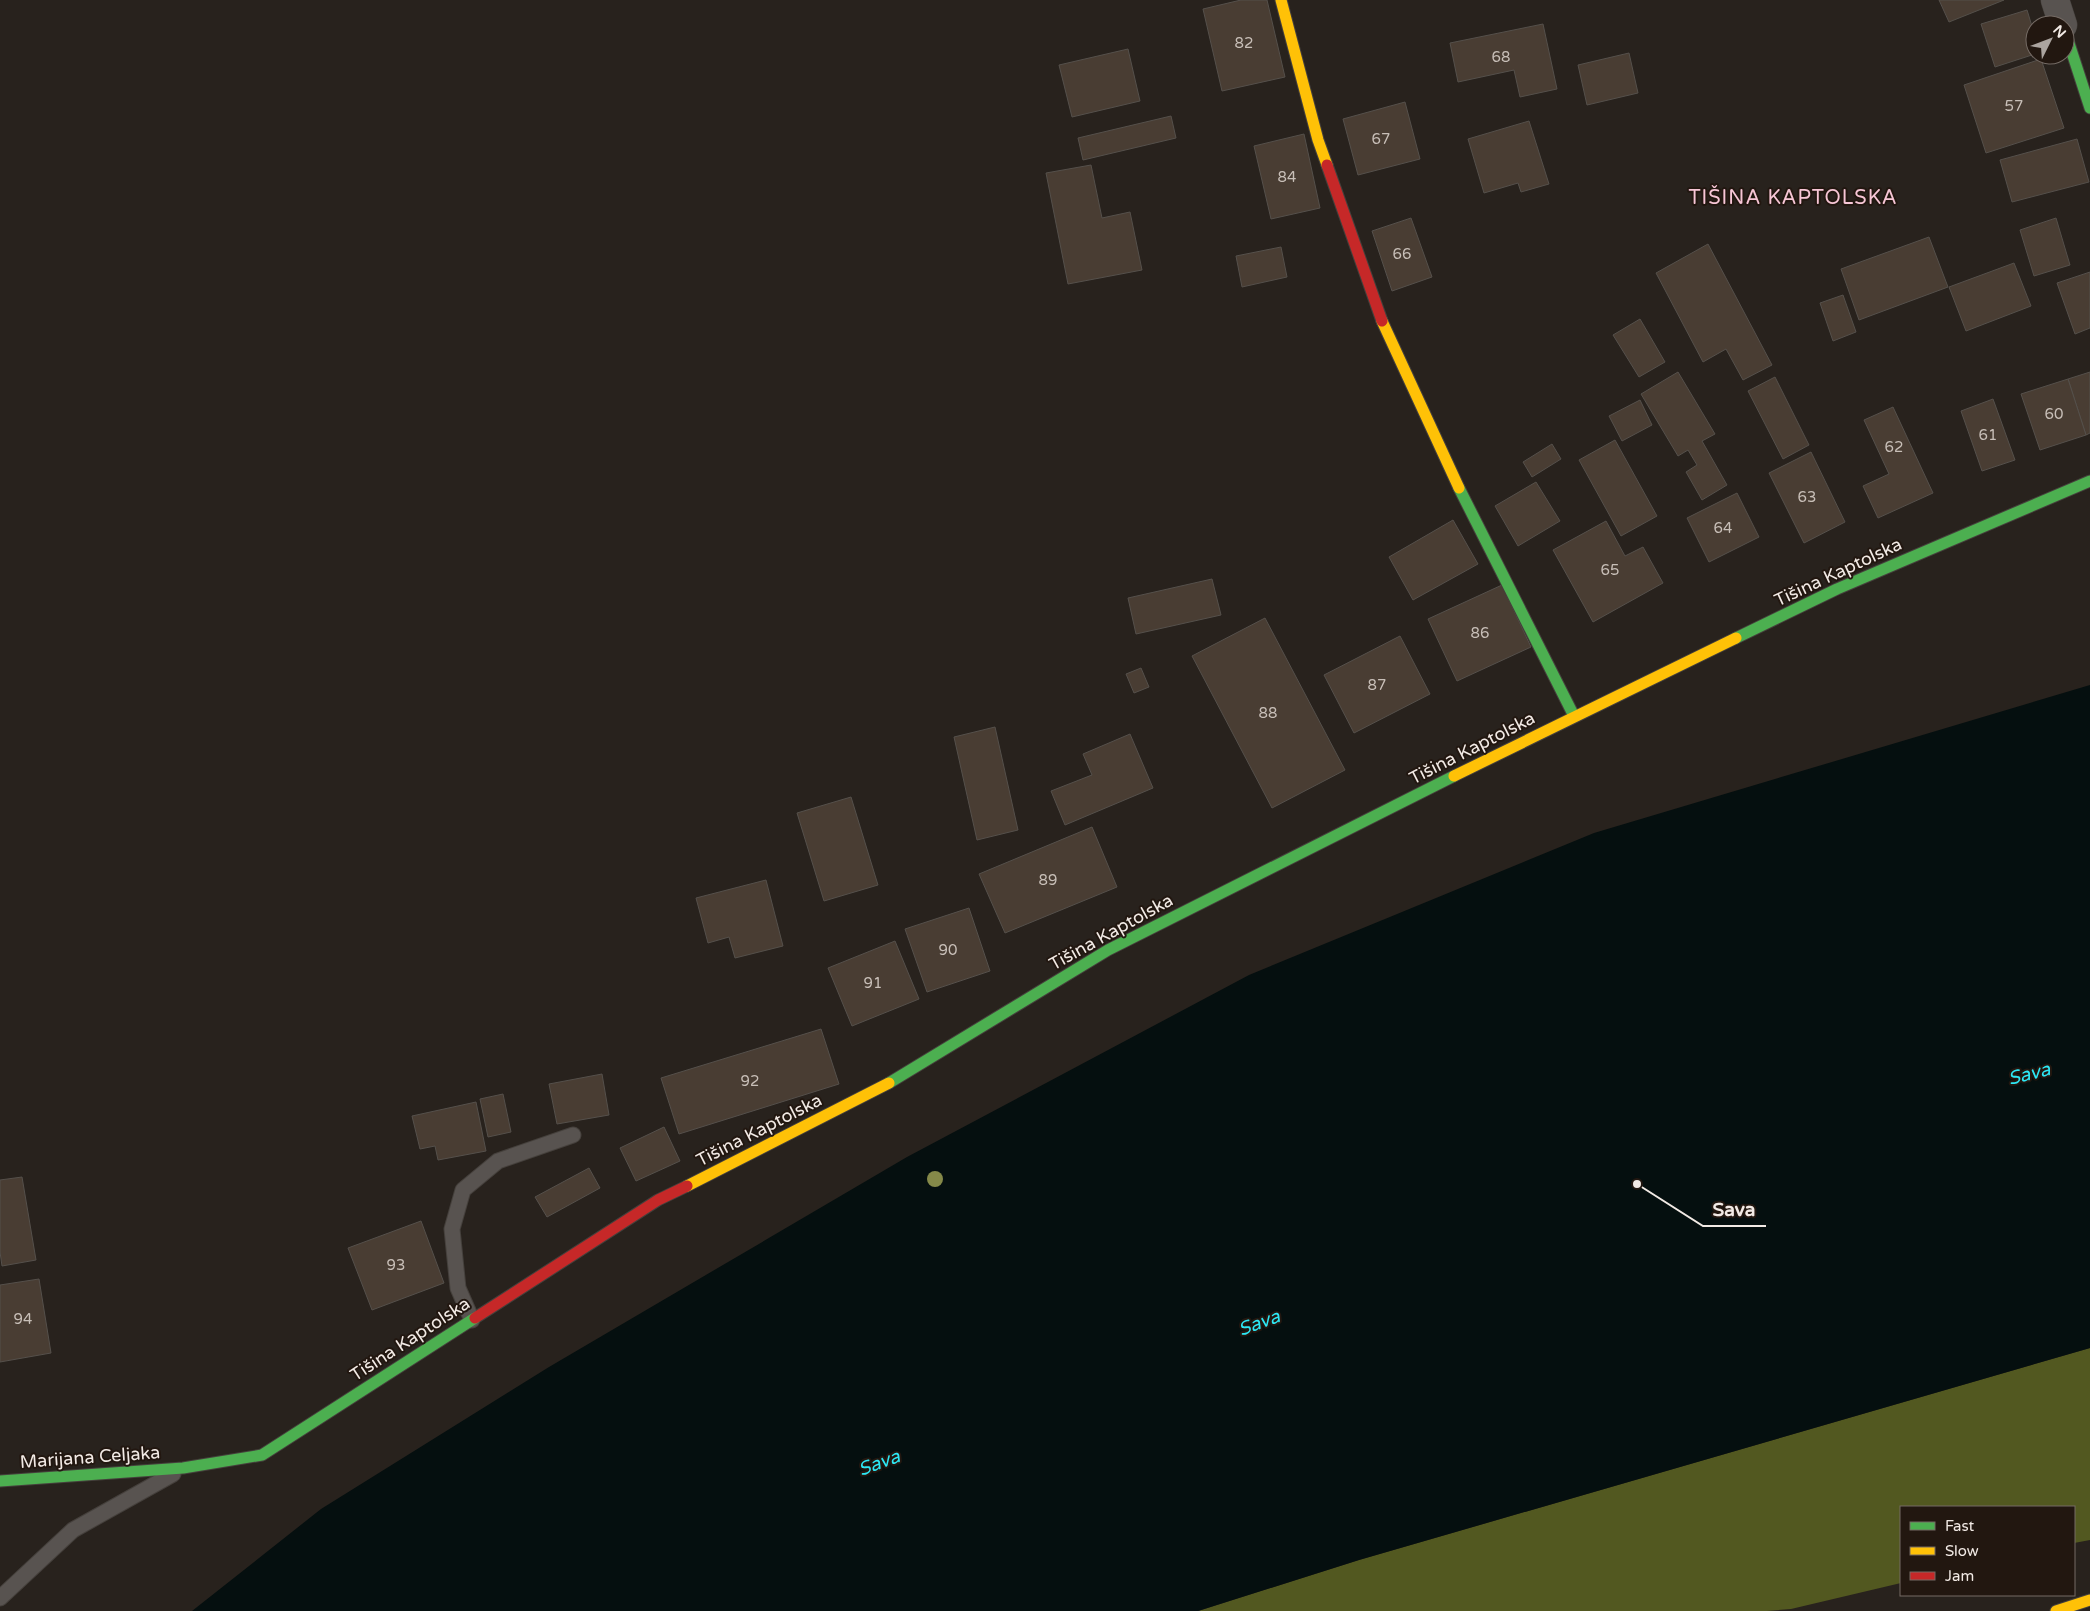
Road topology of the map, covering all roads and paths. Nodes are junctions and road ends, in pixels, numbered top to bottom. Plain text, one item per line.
1 (1281, 0) edge
2 (2055, 0) edge
3 (2060, 15) edge
4 (2075, 62) edge
5 (2090, 108) edge
6 (2090, 481) edge
7 (1574, 716) junction
8 (573, 1136) dead end
9 (472, 1320) junction
10 (183, 1468) junction
11 (0, 1481) edge
12 (0, 1598) edge
13 (2090, 1600) edge
14 (2056, 1611) edge

1 - 7 main road
2 - 3 street
4 - 5 main road
6 - 7 main road, Tišina Kaptolska
7 - 9 main road, Tišina Kaptolska
8 - 9 lane
9 - 10 main road, Tišina Kaptolska
10 - 11 main road, Marijana Celjaka
10 - 12 lane
13 - 14 main road

